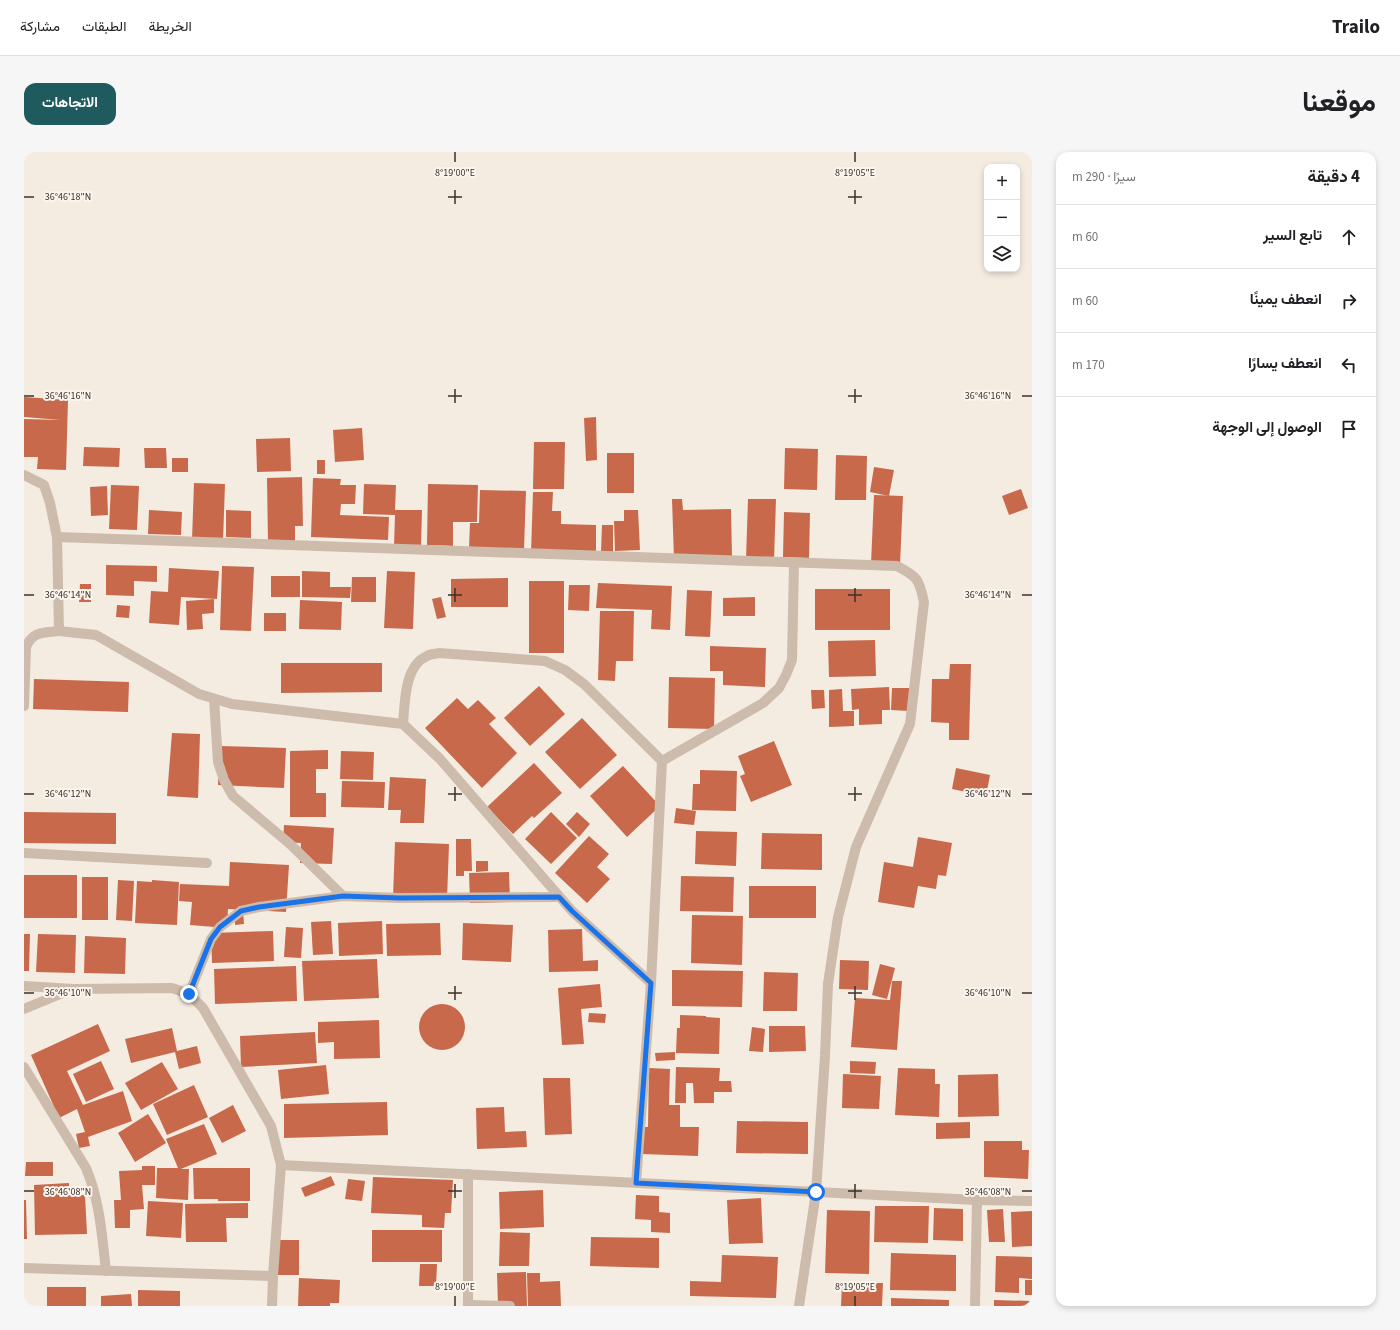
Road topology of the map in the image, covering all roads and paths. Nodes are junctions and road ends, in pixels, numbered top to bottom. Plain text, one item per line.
1 (24, 475) edge
2 (57, 537) junction
3 (794, 563) junction
4 (59, 631) junction
5 (214, 699) junction
6 (24, 706) edge
7 (402, 724) junction
8 (662, 761) junction
9 (24, 853) edge
10 (208, 863) dead end
11 (343, 896) junction
12 (559, 897) junction
13 (651, 983) junction
14 (24, 986) edge
15 (74, 989) junction
16 (189, 994) junction
17 (24, 1009) edge
18 (24, 1067) edge
19 (281, 1165) junction
20 (468, 1174) junction
21 (636, 1183) junction
22 (816, 1192) junction
23 (977, 1200) junction
24 (1032, 1201) edge
25 (24, 1268) edge
26 (106, 1270) junction
27 (273, 1276) junction
28 (468, 1305) edge
29 (272, 1306) edge
30 (510, 1306) edge
31 (799, 1306) edge
32 (975, 1306) edge

1 - 2 street
2 - 3 street
2 - 4 street
3 - 8 street
3 - 22 street
4 - 5 street
4 - 6 street
5 - 7 street
5 - 11 street
7 - 8 street
7 - 12 street
8 - 13 street
9 - 10 street
11 - 12 street
11 - 16 street
12 - 13 street
13 - 21 street
14 - 15 street
15 - 16 street
15 - 17 street
16 - 19 street
18 - 26 street
19 - 20 street
19 - 27 street
20 - 21 street
20 - 28 street
21 - 22 street
22 - 23 street
22 - 31 street
23 - 24 street
23 - 32 street
25 - 26 street
26 - 27 street
27 - 29 street
28 - 30 street

